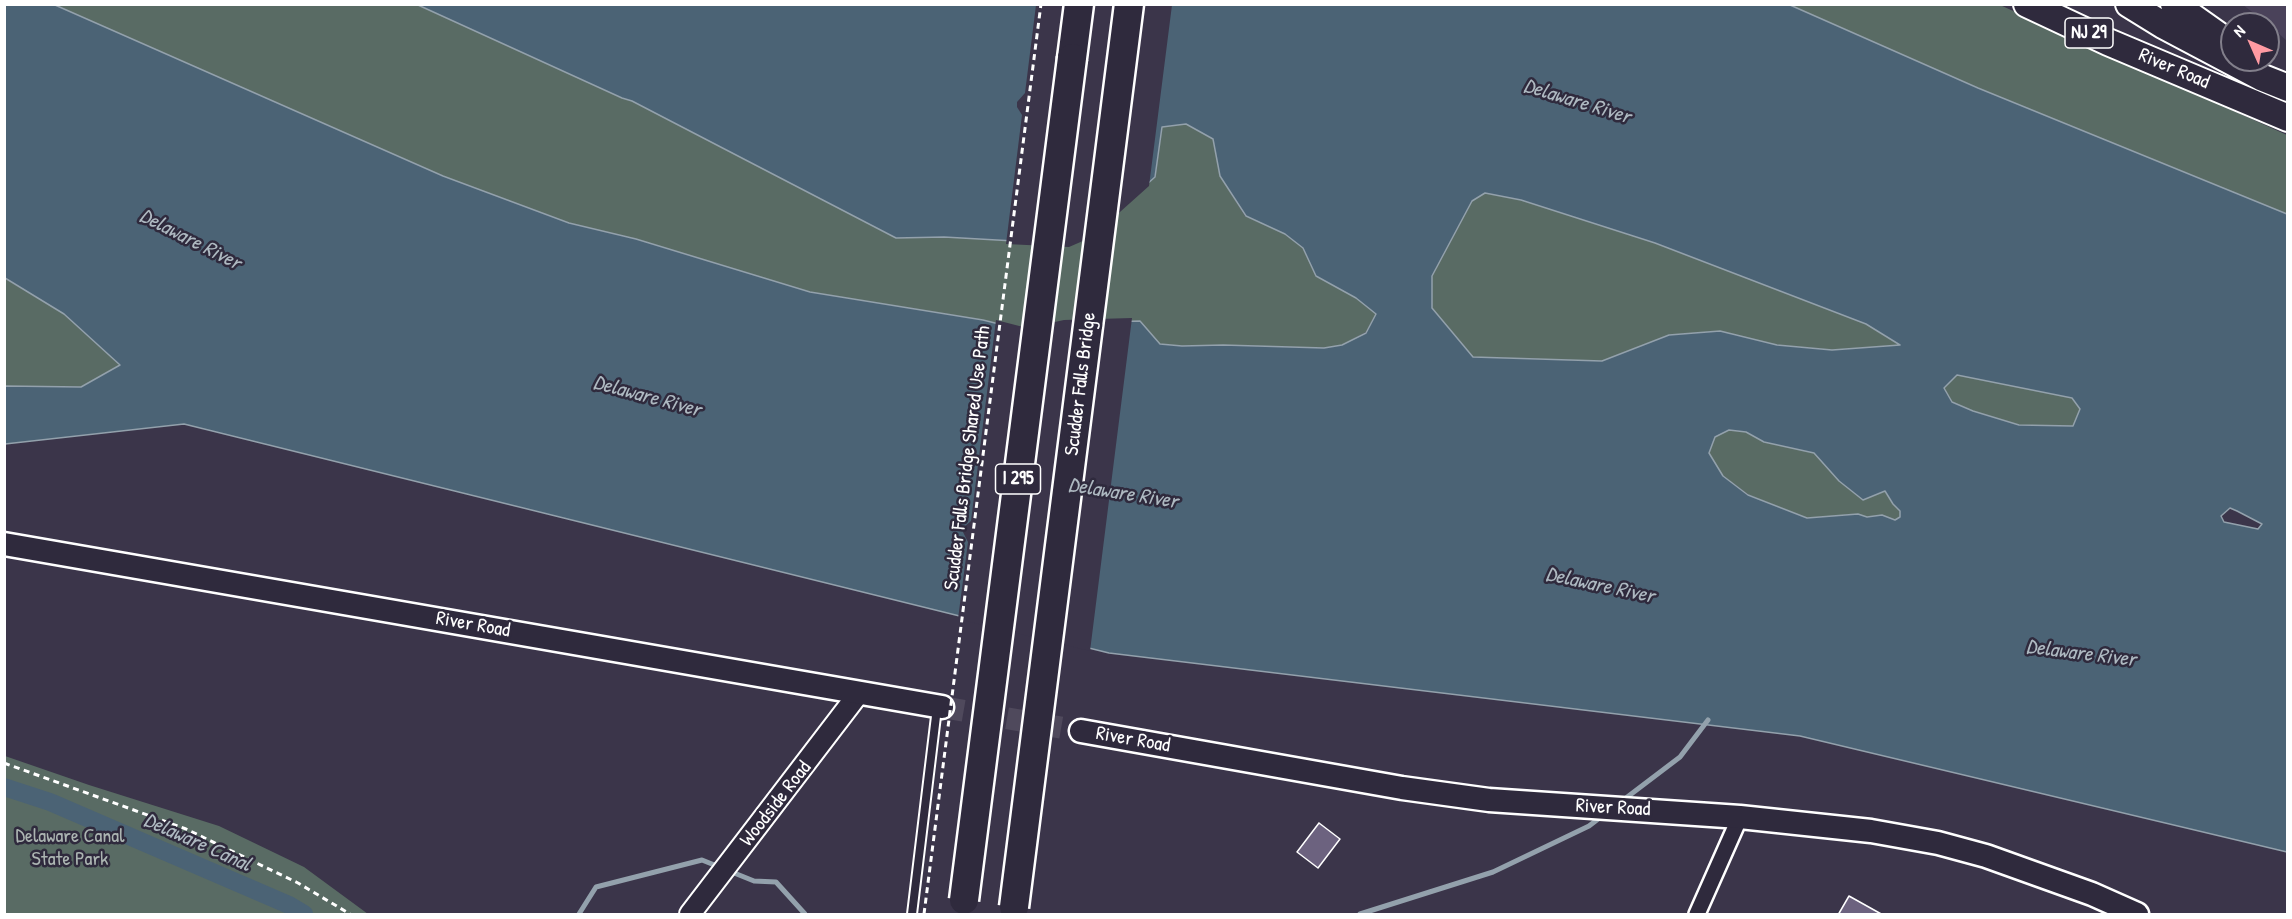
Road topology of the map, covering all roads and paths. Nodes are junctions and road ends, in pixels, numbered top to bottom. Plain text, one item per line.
1 (1041, 4) edge
2 (1079, 4) edge
3 (1129, 4) edge
4 (2027, 4) edge
5 (2070, 4) edge
6 (2129, 4) edge
7 (2174, 4) edge
8 (2220, 37) edge
9 (2152, 59) junction
10 (2288, 88) edge
11 (2288, 118) edge
12 (4, 544) edge
13 (859, 693) junction
14 (939, 707) joint
15 (1081, 731) tunnel mouth
16 (4, 764) edge
17 (1740, 817) junction
18 (963, 907) edge
19 (1014, 911) edge
20 (350, 915) edge
21 (690, 915) edge
22 (912, 915) edge
23 (924, 915) edge
24 (1697, 915) edge
25 (2137, 915) edge

1 - 23 path, Scudder Falls Bridge Shared Use Path, bridge
2 - 18 highway, I 295, bridge
3 - 19 highway, Scudder Falls Bridge / I 295, bridge
4 - 9 highway, River Road / NJ 29
5 - 9 highway
6 - 10 highway
7 - 8 highway
9 - 11 highway, River Road / NJ 29
12 - 13 main road, River Road
13 - 14 main road, River Road
13 - 21 street, Woodside Road
14 - 22 lane
15 - 17 main road, River Road
16 - 20 path
17 - 24 street
17 - 25 main road, River Road

